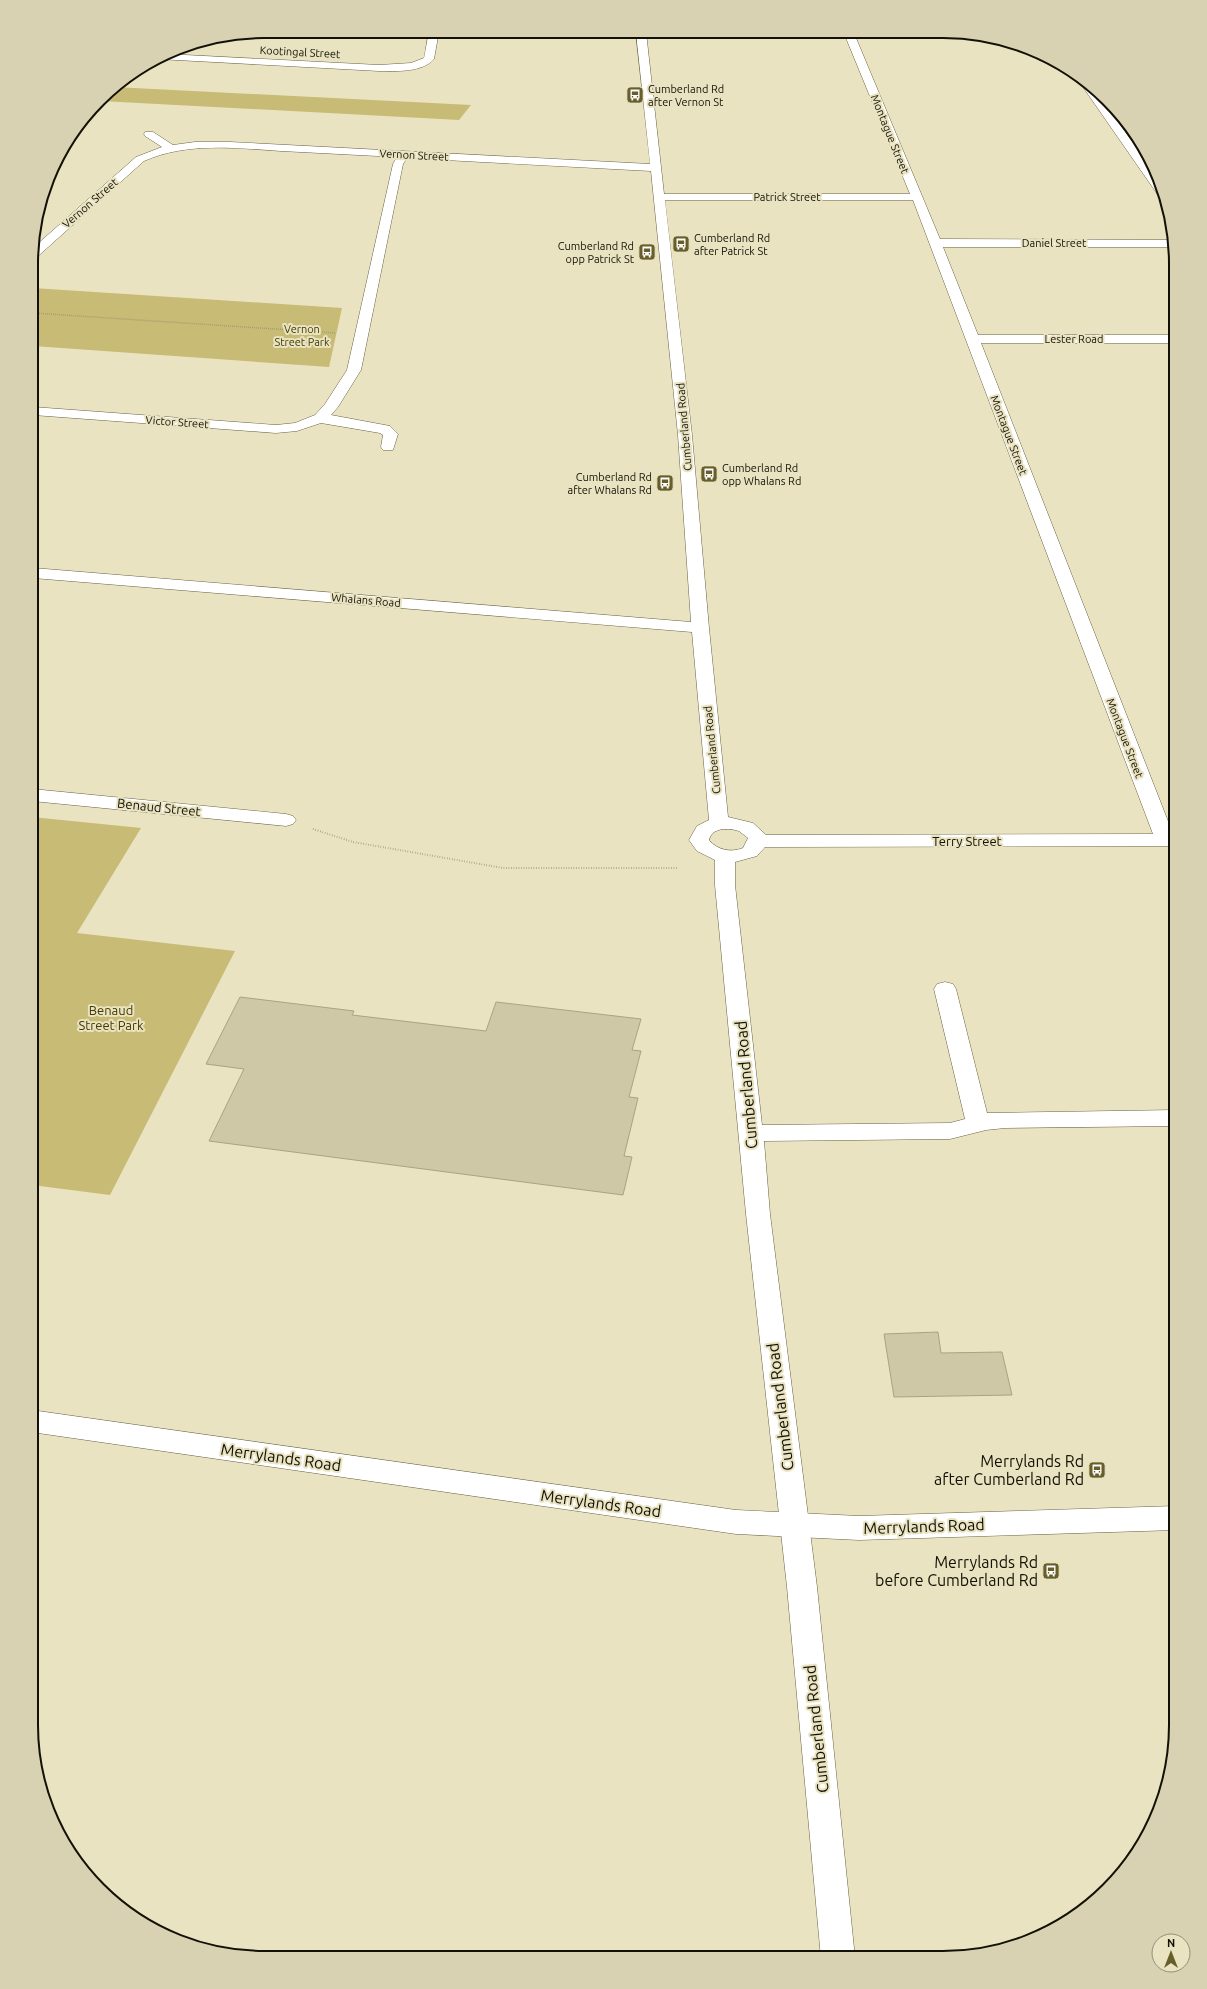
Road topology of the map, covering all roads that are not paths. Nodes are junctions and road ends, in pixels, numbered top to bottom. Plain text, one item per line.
1 (433, 38) edge
2 (642, 38) edge
3 (850, 38) edge
4 (170, 58) edge
5 (414, 66) junction
6 (428, 71) dead end
7 (1094, 96) edge
8 (149, 134) dead end
9 (172, 149) junction
10 (404, 154) junction
11 (656, 168) junction
12 (1153, 180) edge
13 (659, 197) junction
14 (916, 197) junction
15 (936, 243) junction
16 (1168, 244) edge
17 (38, 250) edge
18 (1169, 338) edge
19 (972, 339) junction
20 (38, 411) edge
21 (320, 418) junction
22 (388, 447) dead end
23 (38, 573) edge
24 (700, 628) junction
25 (38, 796) edge
26 (286, 820) road end
27 (720, 823) junction
28 (1169, 837) edge
29 (1169, 840) edge
30 (758, 841) junction
31 (725, 856) junction
32 (945, 989) dead end
33 (1169, 1118) edge
34 (978, 1124) junction
35 (752, 1133) junction
36 (38, 1422) edge
37 (1169, 1518) edge
38 (795, 1526) junction
39 (837, 1951) edge

1 - 5 street
2 - 11 street, Cumberland Road
3 - 14 street, Montague Street
4 - 5 street, Kootingal Street
5 - 6 street, Kootingal Street
7 - 12 street
8 - 9 street
9 - 10 street, Vernon Street
9 - 17 street, Vernon Street
10 - 11 street, Vernon Street
10 - 21 street, Victor Street
11 - 13 street, Cumberland Road
13 - 14 street, Patrick Street
13 - 24 street, Cumberland Road
14 - 15 street, Montague Street
15 - 16 street, Daniel Street
15 - 19 street, Montague Street
18 - 19 street, Lester Road
19 - 28 street, Montague Street
20 - 21 street, Victor Street
21 - 22 street
23 - 24 street, Whalans Road
24 - 27 street, Cumberland Road
25 - 26 street, Benaud Street
27 - 30 street
27 - 31 street
29 - 30 street, Terry Street
30 - 31 street
31 - 35 street, Cumberland Road
32 - 34 street
33 - 34 street
34 - 35 street
35 - 38 street, Cumberland Road
36 - 38 street, Merrylands Road
37 - 38 street, Merrylands Road
38 - 39 street, Cumberland Road

